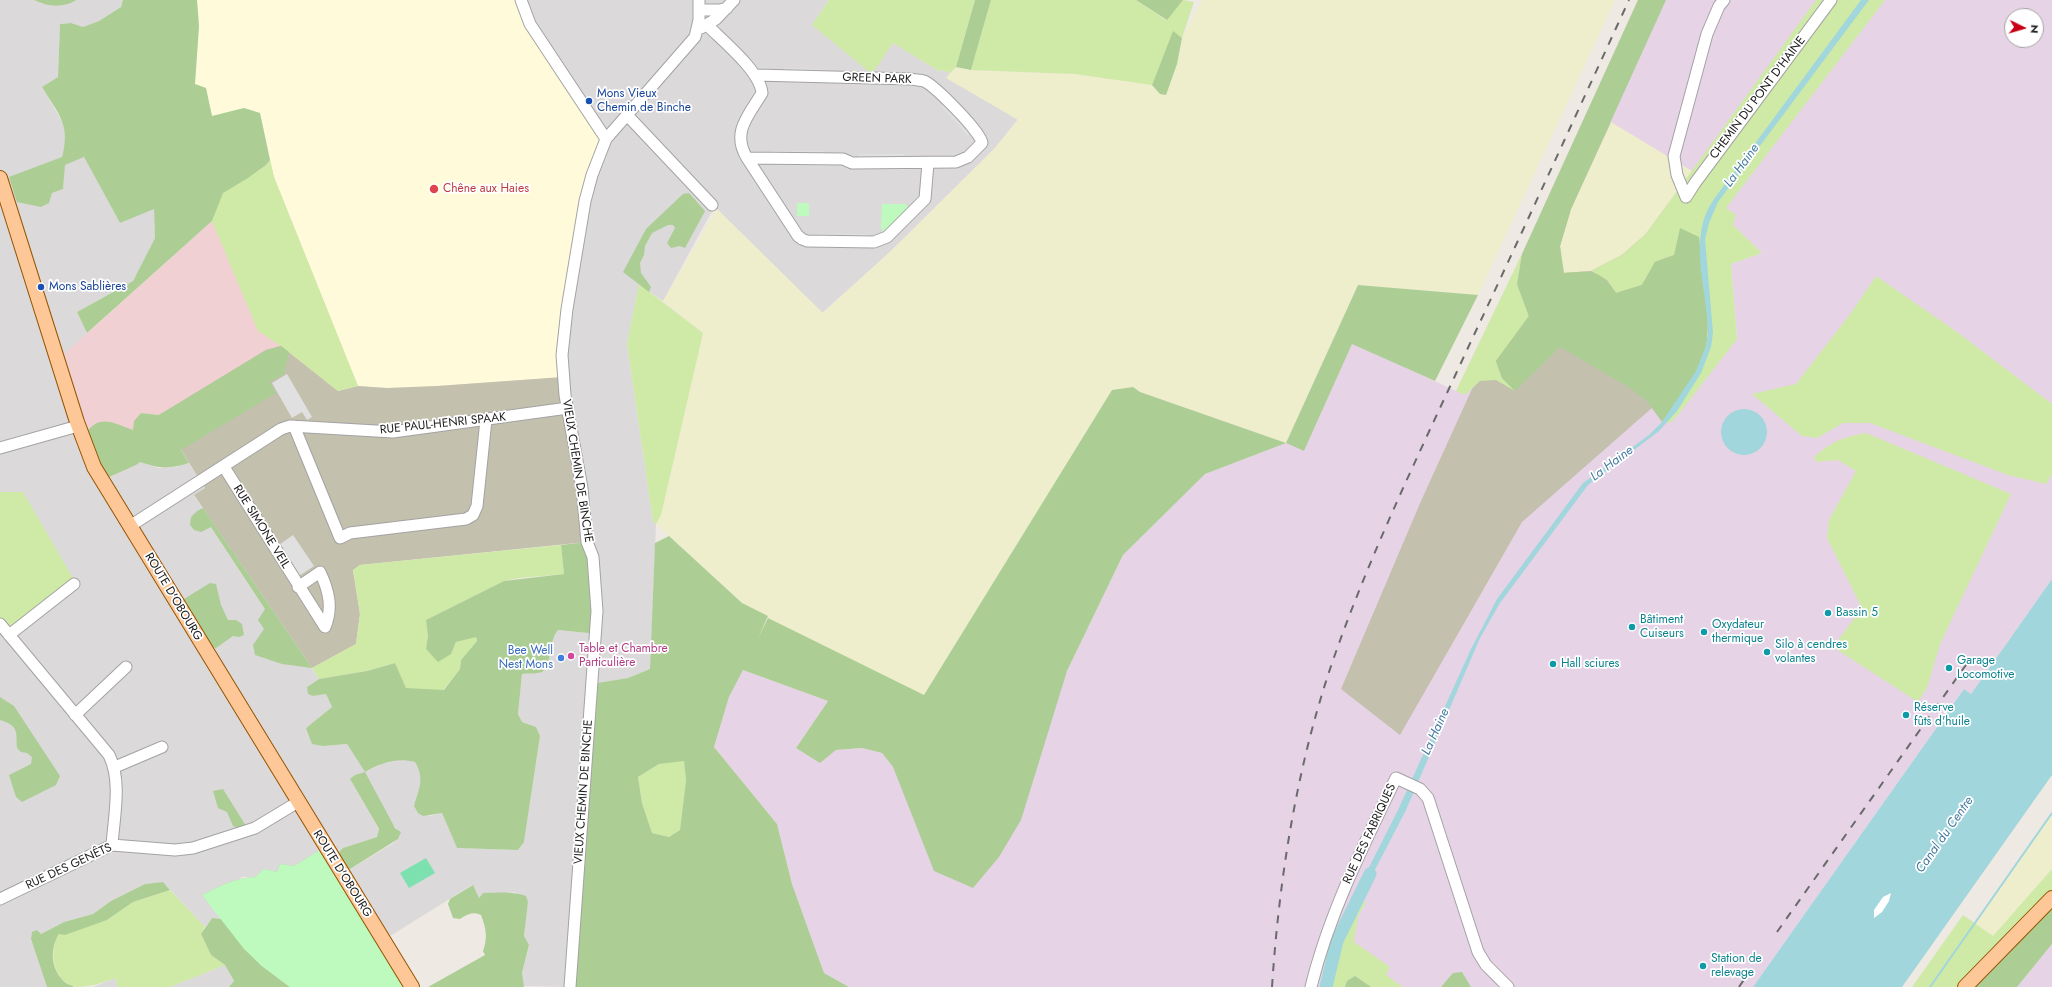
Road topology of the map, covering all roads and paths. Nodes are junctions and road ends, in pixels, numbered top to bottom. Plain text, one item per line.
1 (521, 0) edge
2 (1724, 0) edge
3 (1831, 0) edge
4 (730, 4) edge
5 (699, 5) edge
6 (702, 28) junction
7 (756, 75) junction
8 (627, 115) junction
9 (606, 139) junction
10 (747, 158) junction
11 (928, 163) junction
12 (0, 178) edge
13 (712, 205) dead end
14 (568, 408) junction
15 (486, 420) junction
16 (78, 426) junction
17 (294, 426) junction
18 (0, 448) edge
19 (224, 466) junction
20 (130, 526) junction
21 (74, 584) dead end
22 (298, 587) dead end
23 (0, 624) edge
24 (9, 635) junction
25 (126, 667) dead end
26 (75, 715) junction
27 (162, 747) dead end
28 (115, 766) junction
29 (298, 802) junction
30 (112, 845) junction
31 (2052, 898) edge
32 (0, 899) edge
33 (412, 987) edge
34 (570, 987) edge
35 (1311, 987) edge
36 (1508, 987) edge
37 (1965, 987) edge

1 - 9 street
2 - 3 street, CHEMIN DU PONT D'HAINE
4 - 5 street, VIEUX CHEMIN DE BINCHE
4 - 6 street, VIEUX CHEMIN DE BINCHE
5 - 6 street
6 - 7 street
6 - 8 street, VIEUX CHEMIN DE BINCHE
7 - 10 street
7 - 11 street, GREEN PARK
8 - 9 street, VIEUX CHEMIN DE BINCHE
8 - 13 street
9 - 14 street, VIEUX CHEMIN DE BINCHE
10 - 11 street, GREEN PARK
10 - 11 street
12 - 16 main road, ROUTE D'OBOURG
14 - 15 street, RUE PAUL-HENRI SPAAK
14 - 34 street, VIEUX CHEMIN DE BINCHE
15 - 17 street, RUE PAUL-HENRI SPAAK
15 - 17 street
16 - 18 street
16 - 20 main road, ROUTE D'OBOURG
17 - 19 street, RUE PAUL-HENRI SPAAK
19 - 20 street, RUE PAUL-HENRI SPAAK
19 - 22 street, RUE SIMONE VEIL
20 - 29 main road, ROUTE D'OBOURG
21 - 24 street
23 - 24 street
24 - 26 street
25 - 26 street
26 - 28 street
27 - 28 street
28 - 30 street
29 - 30 street, RUE DES GENÊTS
29 - 33 main road, ROUTE D'OBOURG
30 - 32 street, RUE DES GENÊTS
31 - 37 main road
35 - 36 street, RUE DES FABRIQUES

